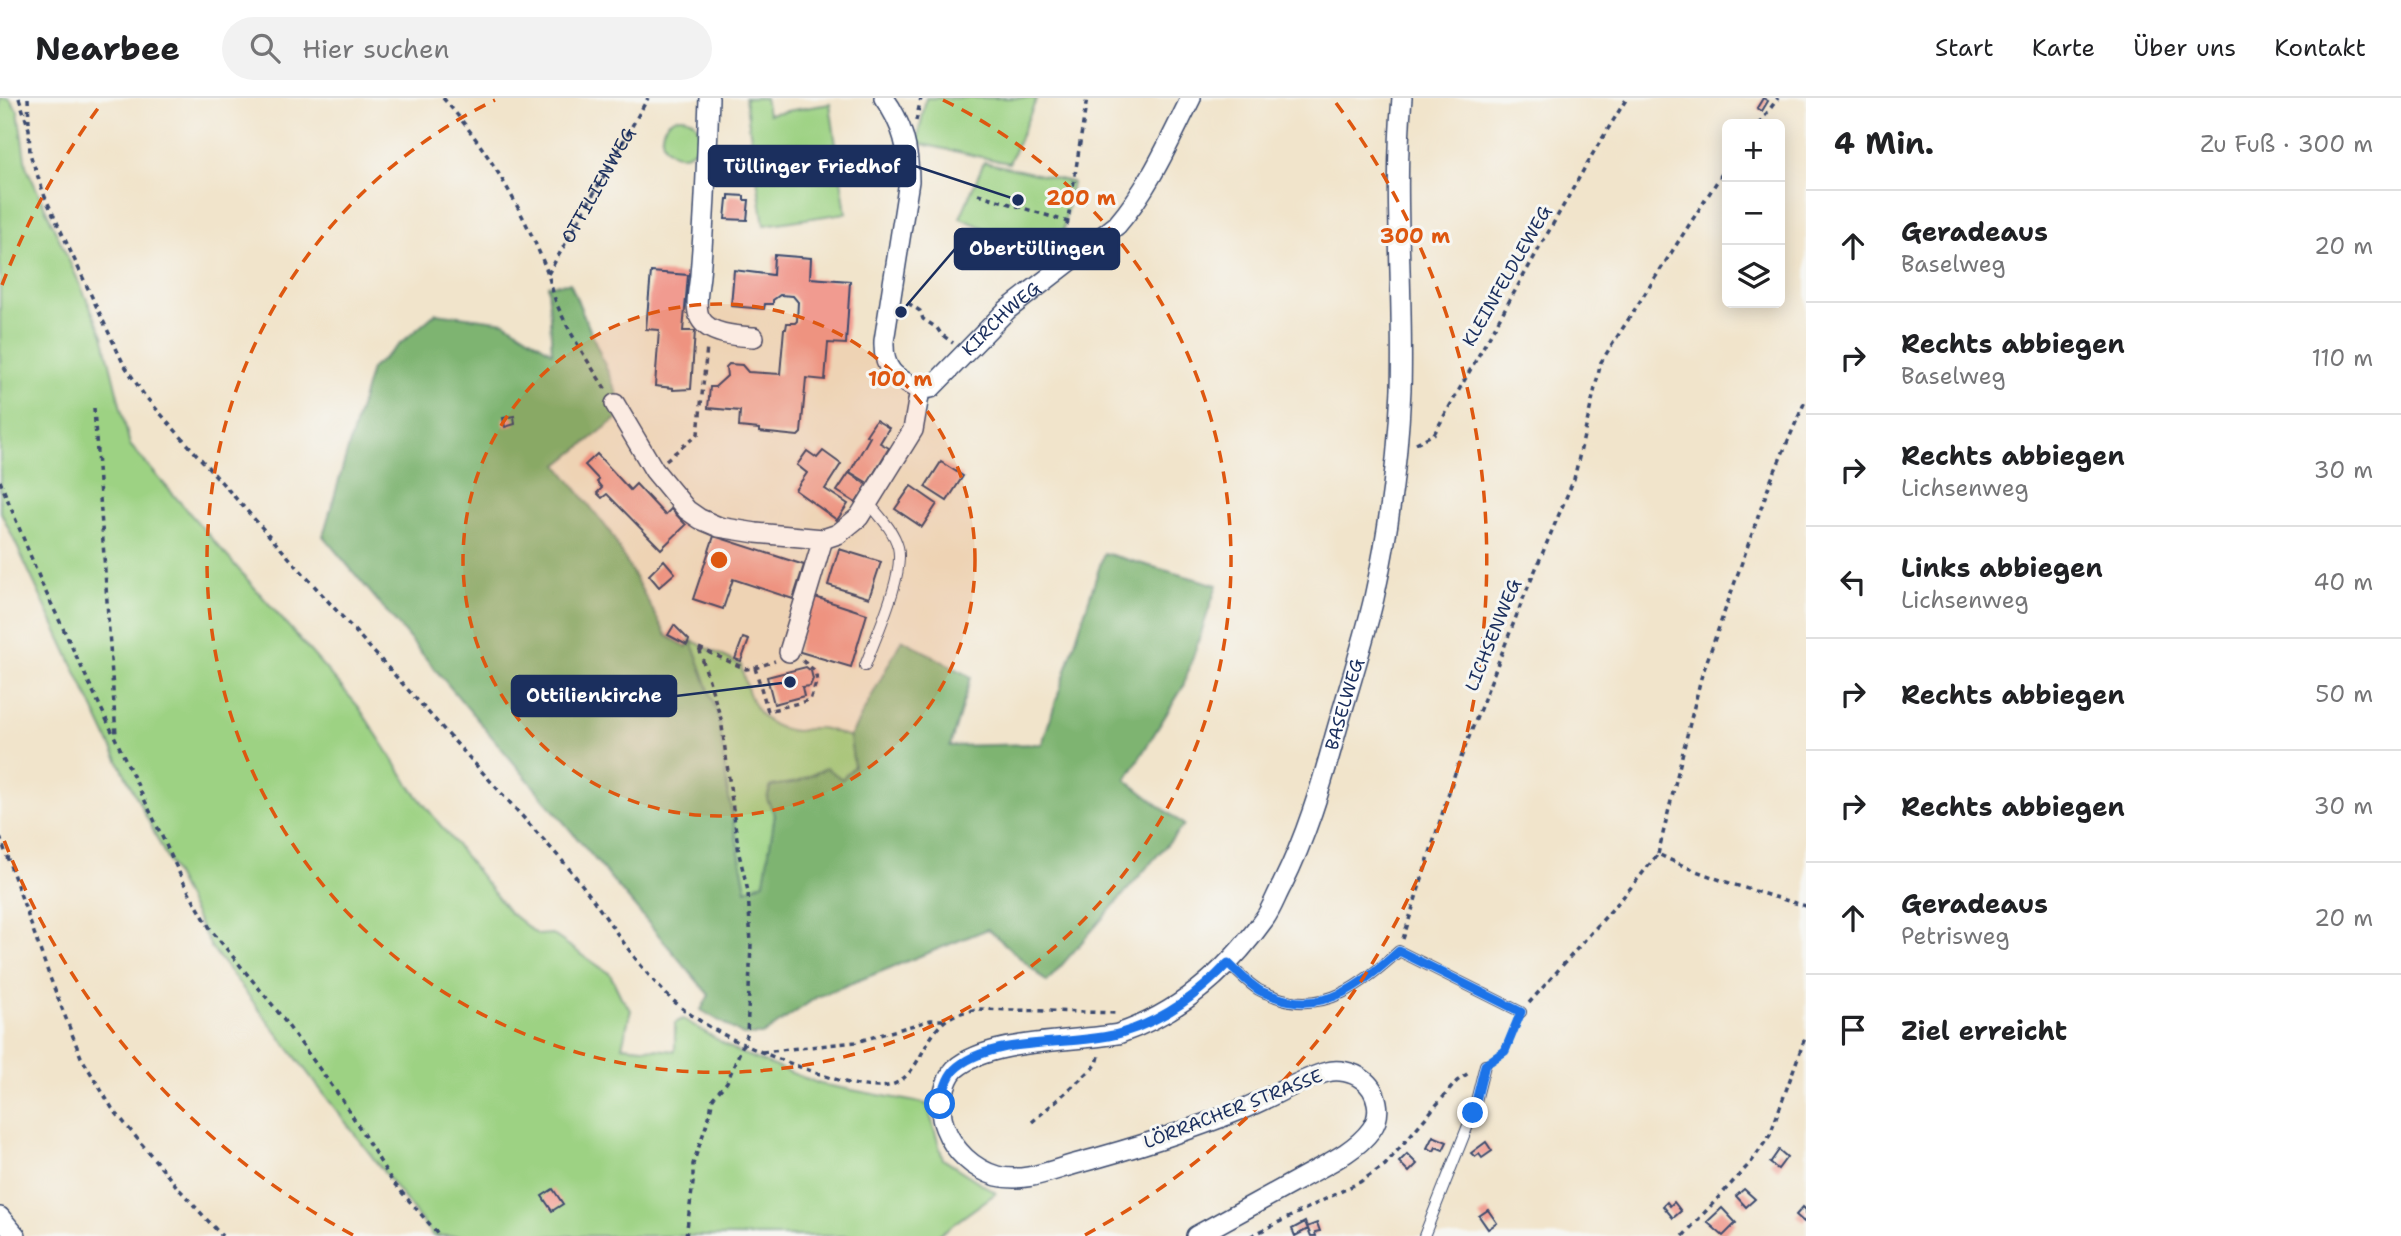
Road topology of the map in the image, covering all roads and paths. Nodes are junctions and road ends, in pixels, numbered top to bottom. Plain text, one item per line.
1 (19, 98) edge
2 (28, 98) edge
3 (443, 98) edge
4 (648, 98) edge
5 (709, 98) edge
6 (884, 98) edge
7 (1087, 98) edge
8 (1191, 98) edge
9 (1402, 98) edge
10 (1627, 98) edge
11 (1779, 98) edge
12 (1763, 119) edge
13 (29, 129) junction
14 (1722, 173) edge
15 (978, 194) dead end
16 (1068, 222) junction
17 (1060, 269) junction
18 (548, 274) junction
19 (891, 293) junction
20 (709, 327) junction
21 (754, 337) dead end
22 (951, 342) dead end
23 (920, 390) junction
24 (1806, 400) edge
25 (615, 404) joint
26 (94, 408) dead end
27 (1397, 446) junction
28 (654, 470) junction
29 (0, 481) edge
30 (868, 502) junction
31 (823, 539) junction
32 (796, 656) junction
33 (865, 666) dead end
34 (755, 668) junction
35 (116, 738) junction
36 (0, 836) edge
37 (1657, 854) junction
38 (1806, 906) edge
39 (1399, 951) junction
40 (1228, 963) junction
41 (1521, 1012) junction
42 (947, 1020) dead end
43 (1806, 1036) edge
44 (1099, 1038) junction
45 (743, 1045) junction
46 (760, 1052) junction
47 (1485, 1065) junction
48 (857, 1085) dead end
49 (944, 1090) joint
50 (1032, 1122) dead end
51 (0, 1217) edge
52 (16, 1236) edge
53 (222, 1236) edge
54 (440, 1236) edge
55 (686, 1236) edge
56 (1196, 1236) edge
57 (1251, 1236) edge
58 (1424, 1236) edge
59 (1683, 1236) edge

1 - 13 path
2 - 13 path
3 - 18 path
4 - 18 path, OTTILIENWEG
5 - 20 street
6 - 19 street
7 - 16 path
8 - 17 street, KIRCHWEG
9 - 27 street, BASELWEG
10 - 27 path, KLEINFELDLEWEG
11 - 12 path
13 - 45 path
14 - 39 path, LICHSENWEG
15 - 16 path
16 - 17 path
17 - 23 street, KIRCHWEG
18 - 25 path
19 - 22 path
19 - 23 street
20 - 21 street
20 - 28 path
23 - 30 street
24 - 37 path
25 - 28 street
26 - 35 path
27 - 40 street, BASELWEG
28 - 31 street
29 - 35 path
30 - 31 street
30 - 33 lane
31 - 32 street
32 - 34 path
32 - 34 path
34 - 45 path
35 - 54 path
36 - 53 path
37 - 38 path
37 - 41 path
39 - 40 lane
39 - 41 lane
40 - 44 street, BASELWEG
41 - 47 path
42 - 46 path
43 - 59 path
44 - 49 street, BASELWEG
44 - 50 path
45 - 46 path
45 - 55 path
46 - 48 path
47 - 57 path
47 - 58 lane
49 - 56 street, LÖRRACHER STRASSE
51 - 52 street

